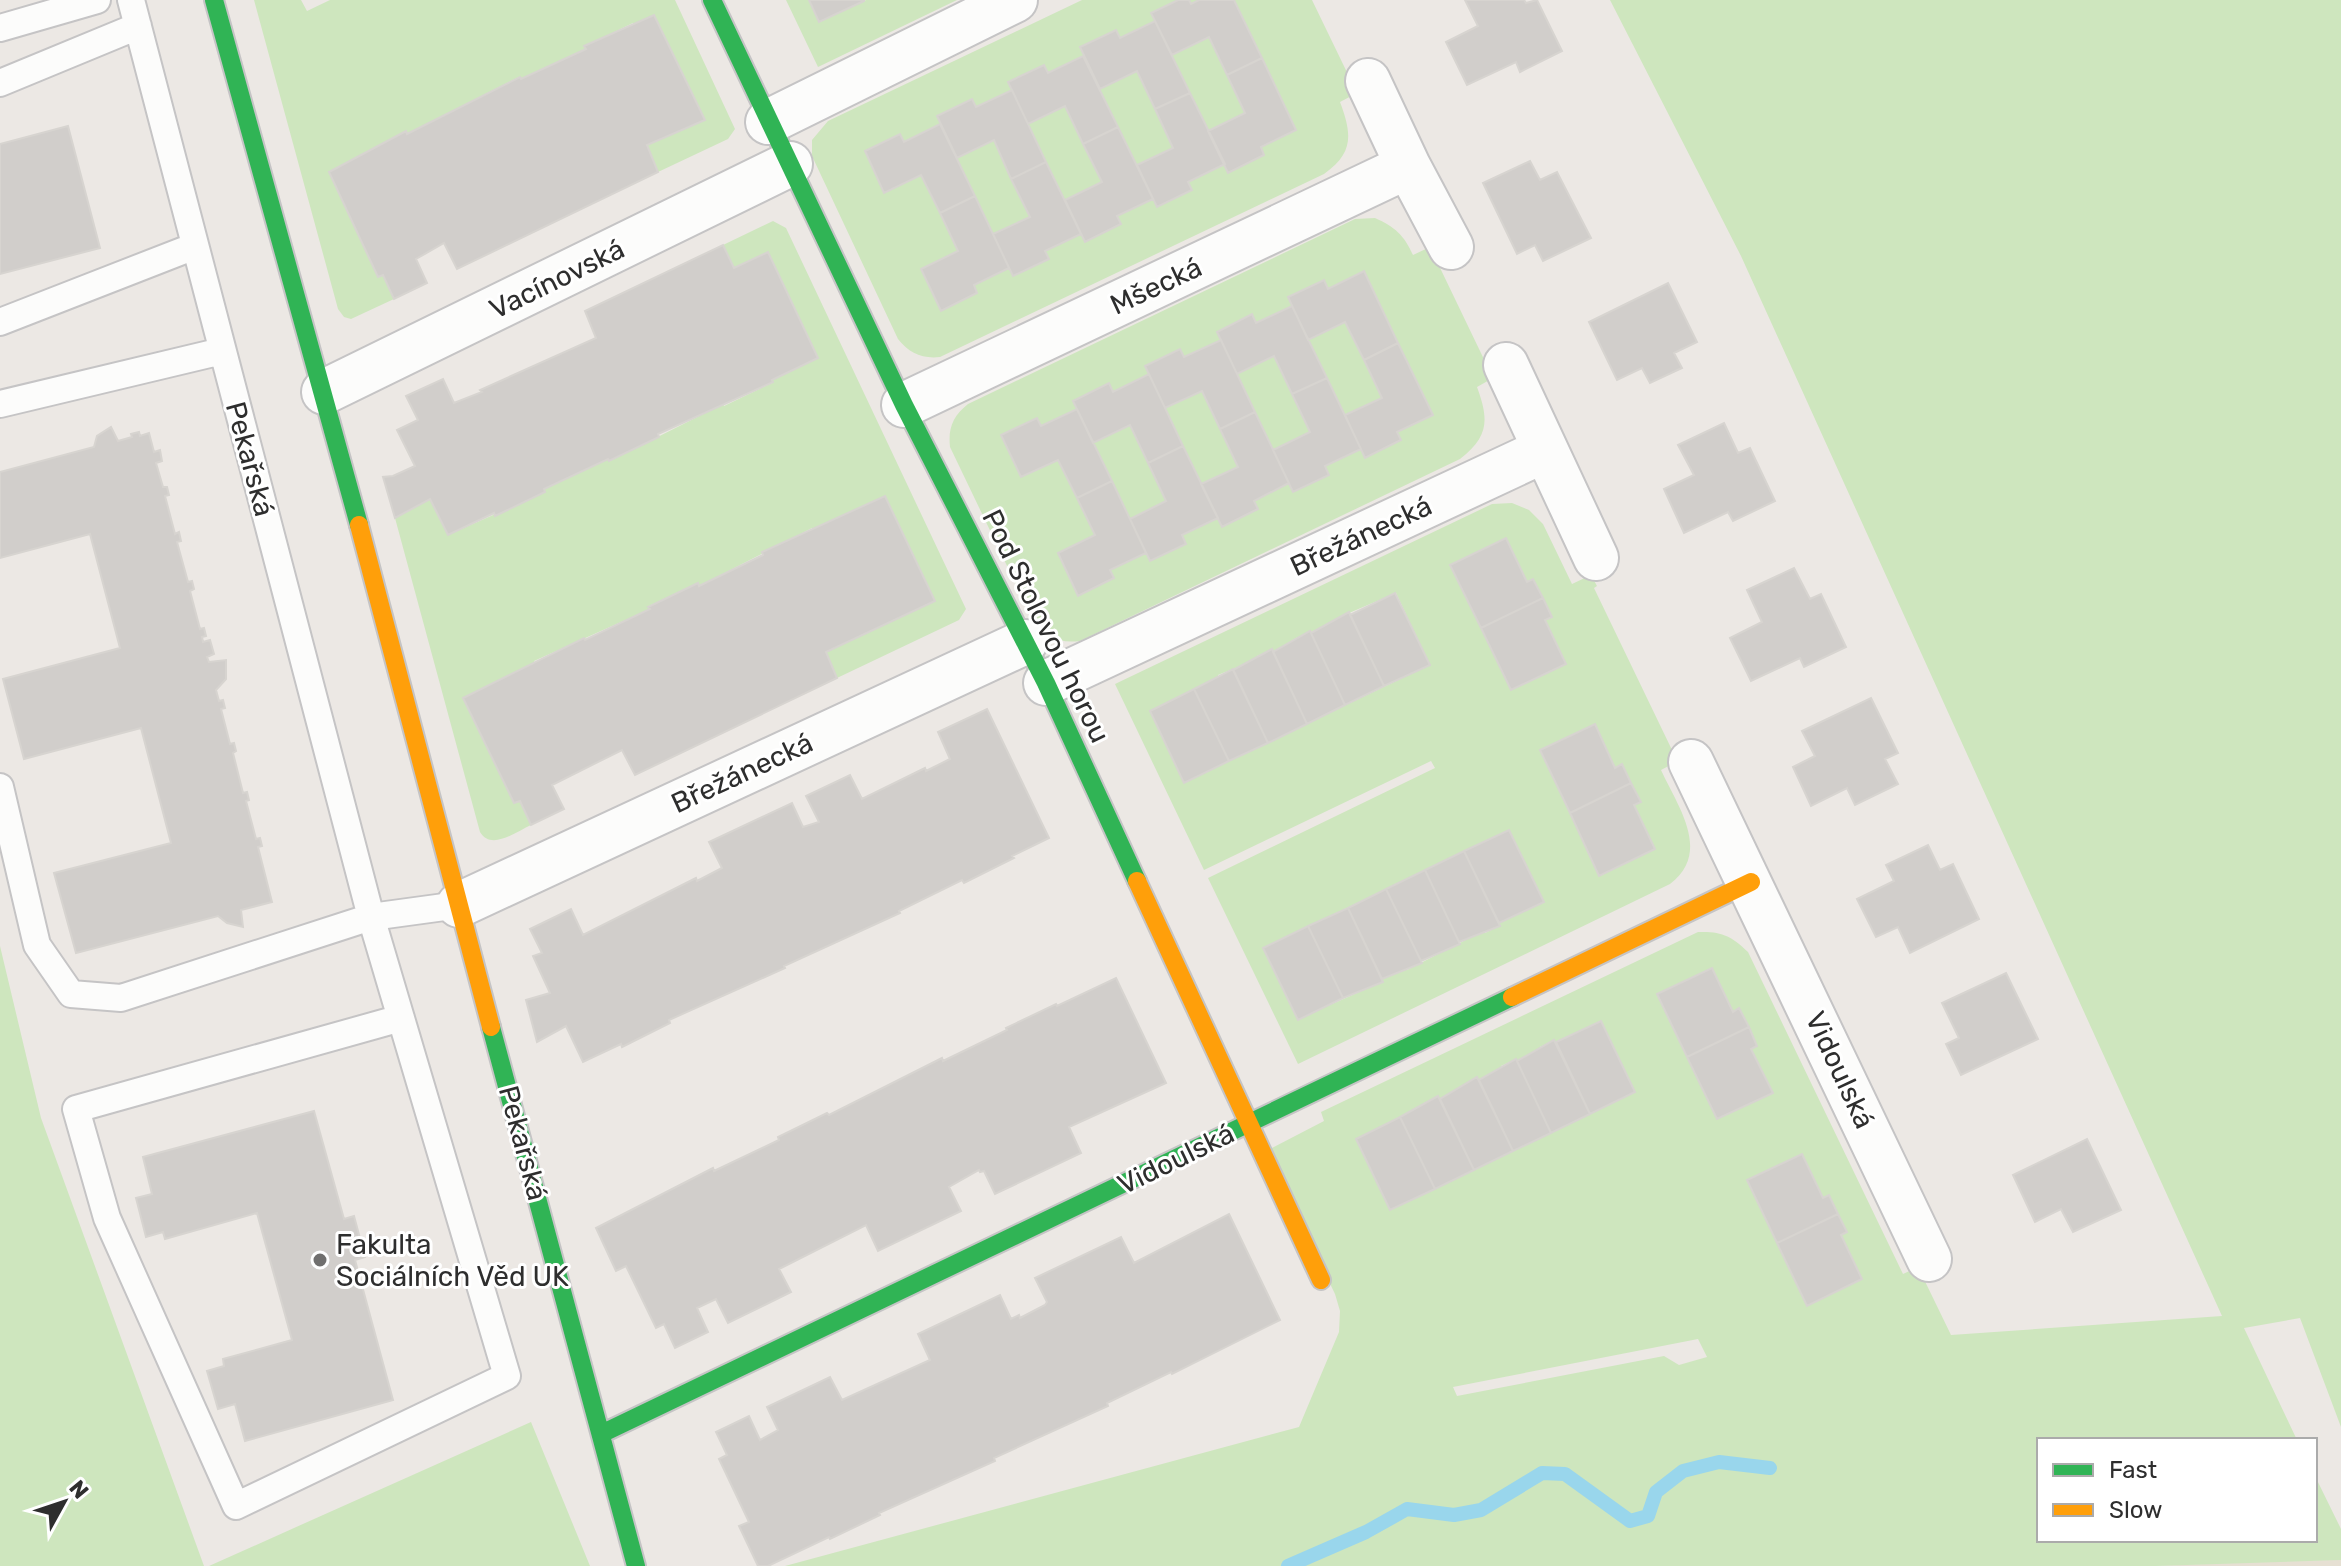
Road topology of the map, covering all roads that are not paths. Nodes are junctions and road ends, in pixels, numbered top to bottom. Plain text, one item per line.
1 (97, 0) edge
2 (131, 0) edge
3 (214, 0) edge
4 (712, 0) edge
5 (1015, 0) edge
6 (138, 26) junction
7 (0, 28) edge
8 (1368, 81) dead end
9 (0, 83) edge
10 (768, 122) junction
11 (790, 164) junction
12 (1408, 166) junction
13 (195, 246) junction
14 (1451, 247) dead end
15 (0, 322) edge
16 (222, 351) junction
17 (1506, 365) dead end
18 (324, 392) junction
19 (0, 404) edge
20 (904, 405) junction
21 (1545, 450) junction
22 (1596, 558) dead end
23 (1025, 642) junction
24 (1046, 683) junction
25 (1691, 762) dead end
26 (0, 787) edge
27 (1751, 882) junction
28 (459, 905) junction
29 (371, 917) junction
30 (401, 1018) junction
31 (1251, 1123) junction
32 (1929, 1259) dead end
33 (1321, 1280) dead end
34 (601, 1434) junction
35 (636, 1566) edge

1 - 7 lane
2 - 6 lane, Pekařská
3 - 18 street, Pekařská
4 - 10 street, Pod Stolovou horou
5 - 10 street
6 - 9 lane
6 - 13 lane, Pekařská
8 - 12 street
10 - 11 street, Pod Stolovou horou
11 - 18 street, Vacínovská
11 - 20 street, Pod Stolovou horou
12 - 14 street
12 - 20 street, Mšecká
13 - 15 lane
13 - 16 lane, Pekařská
16 - 19 lane
16 - 29 lane, Pekařská
17 - 21 street
18 - 28 street, Pekařská
20 - 23 street, Pod Stolovou horou
21 - 22 street
21 - 24 street, Břežánecká
23 - 24 street, Pod Stolovou horou
23 - 28 street, Břežánecká
24 - 31 street, Pod Stolovou horou
25 - 27 street, Vidoulská
26 - 29 lane
27 - 31 street, Vidoulská
27 - 32 street, Vidoulská
28 - 29 lane
28 - 34 street, Pekařská
29 - 30 lane, Pekařská
30 - 30 lane, Pekařská
31 - 33 street, Pod Stolovou horou
31 - 34 street, Vidoulská
34 - 35 street, Pekařská

